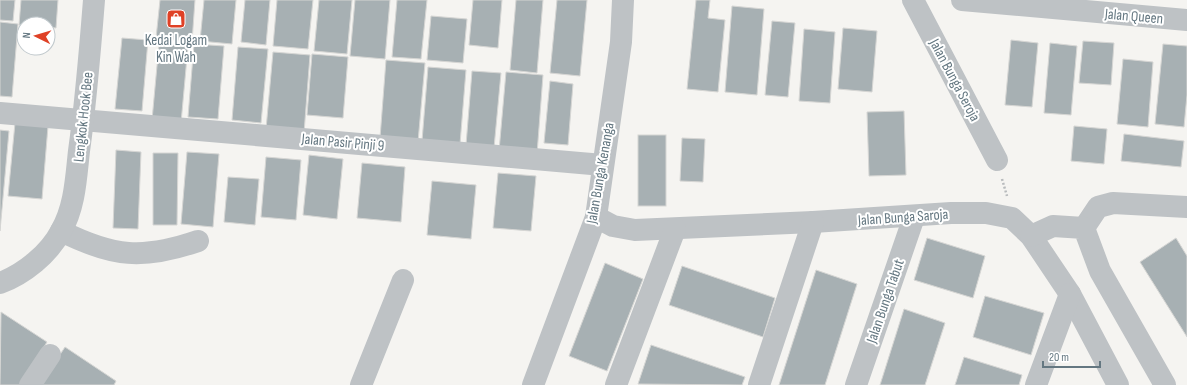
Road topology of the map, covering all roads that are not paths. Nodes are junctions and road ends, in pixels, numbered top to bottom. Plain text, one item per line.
1 (94, 0) edge
2 (623, 0) edge
3 (913, 0) edge
4 (962, 0) edge
5 (1187, 20) edge
6 (0, 113) edge
7 (84, 120) junction
8 (997, 160) road end
9 (603, 165) junction
10 (1187, 207) edge
11 (596, 217) junction
12 (914, 217) junction
13 (813, 222) junction
14 (1084, 228) junction
15 (675, 229) junction
16 (61, 231) junction
17 (1031, 236) junction
18 (198, 241) dead end
19 (403, 280) dead end
20 (0, 283) edge
21 (1070, 294) junction
22 (50, 355) dead end
23 (540, 383) edge
24 (30, 385) edge
25 (361, 385) edge
26 (616, 385) edge
27 (759, 385) edge
28 (856, 385) edge
29 (1036, 385) edge
30 (1118, 385) edge
31 (1165, 385) edge

1 - 7 street, Lengkok Hook Bee
2 - 9 street, Jalan Bunga Kenanga
3 - 8 street, Jalan Bunga Seroja
4 - 5 street, Jalan Queen
6 - 7 street, Jalan Pasir Pinji 9
7 - 9 street, Jalan Pasir Pinji 9
7 - 16 street, Lengkok Hook Bee
9 - 11 street, Jalan Bunga Kenanga
10 - 14 street
11 - 15 street, Jalan Bunga Saroja
11 - 23 street, Jalan Bunga Kenanga
12 - 13 street, Jalan Bunga Saroja
12 - 17 street, Jalan Bunga Saroja
12 - 28 street, Jalan Bunga Tabut
13 - 15 street, Jalan Bunga Saroja
13 - 27 street
14 - 17 street
14 - 31 street
15 - 26 street
16 - 18 street
16 - 20 street, Lengkok Hook Bee
17 - 21 street
19 - 25 street
21 - 29 street
21 - 30 street
22 - 24 street

